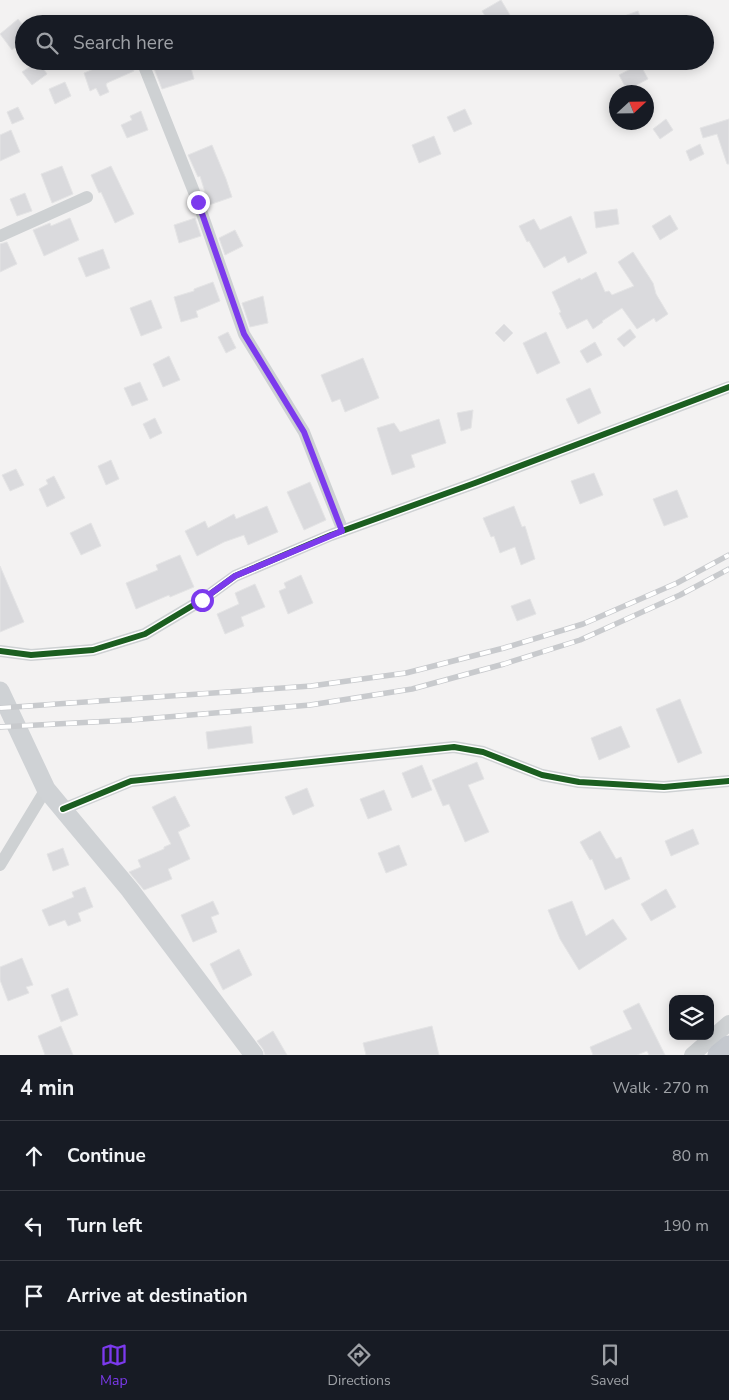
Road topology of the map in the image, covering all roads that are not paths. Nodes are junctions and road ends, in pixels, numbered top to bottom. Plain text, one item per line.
1 (146, 70) edge
2 (87, 198) dead end
3 (0, 236) edge
4 (729, 387) edge
5 (342, 531) junction
6 (0, 651) edge
7 (0, 691) edge
8 (729, 781) edge
9 (46, 789) junction
10 (63, 809) junction
11 (0, 865) edge
12 (729, 1023) edge
13 (729, 1046) edge
14 (254, 1055) edge
15 (692, 1055) edge
16 (718, 1055) edge

1 - 5 street
2 - 3 street
4 - 5 street
5 - 6 street
7 - 9 main road
8 - 10 street
9 - 10 main road
9 - 11 street
10 - 14 main road
12 - 15 street
13 - 16 highway

